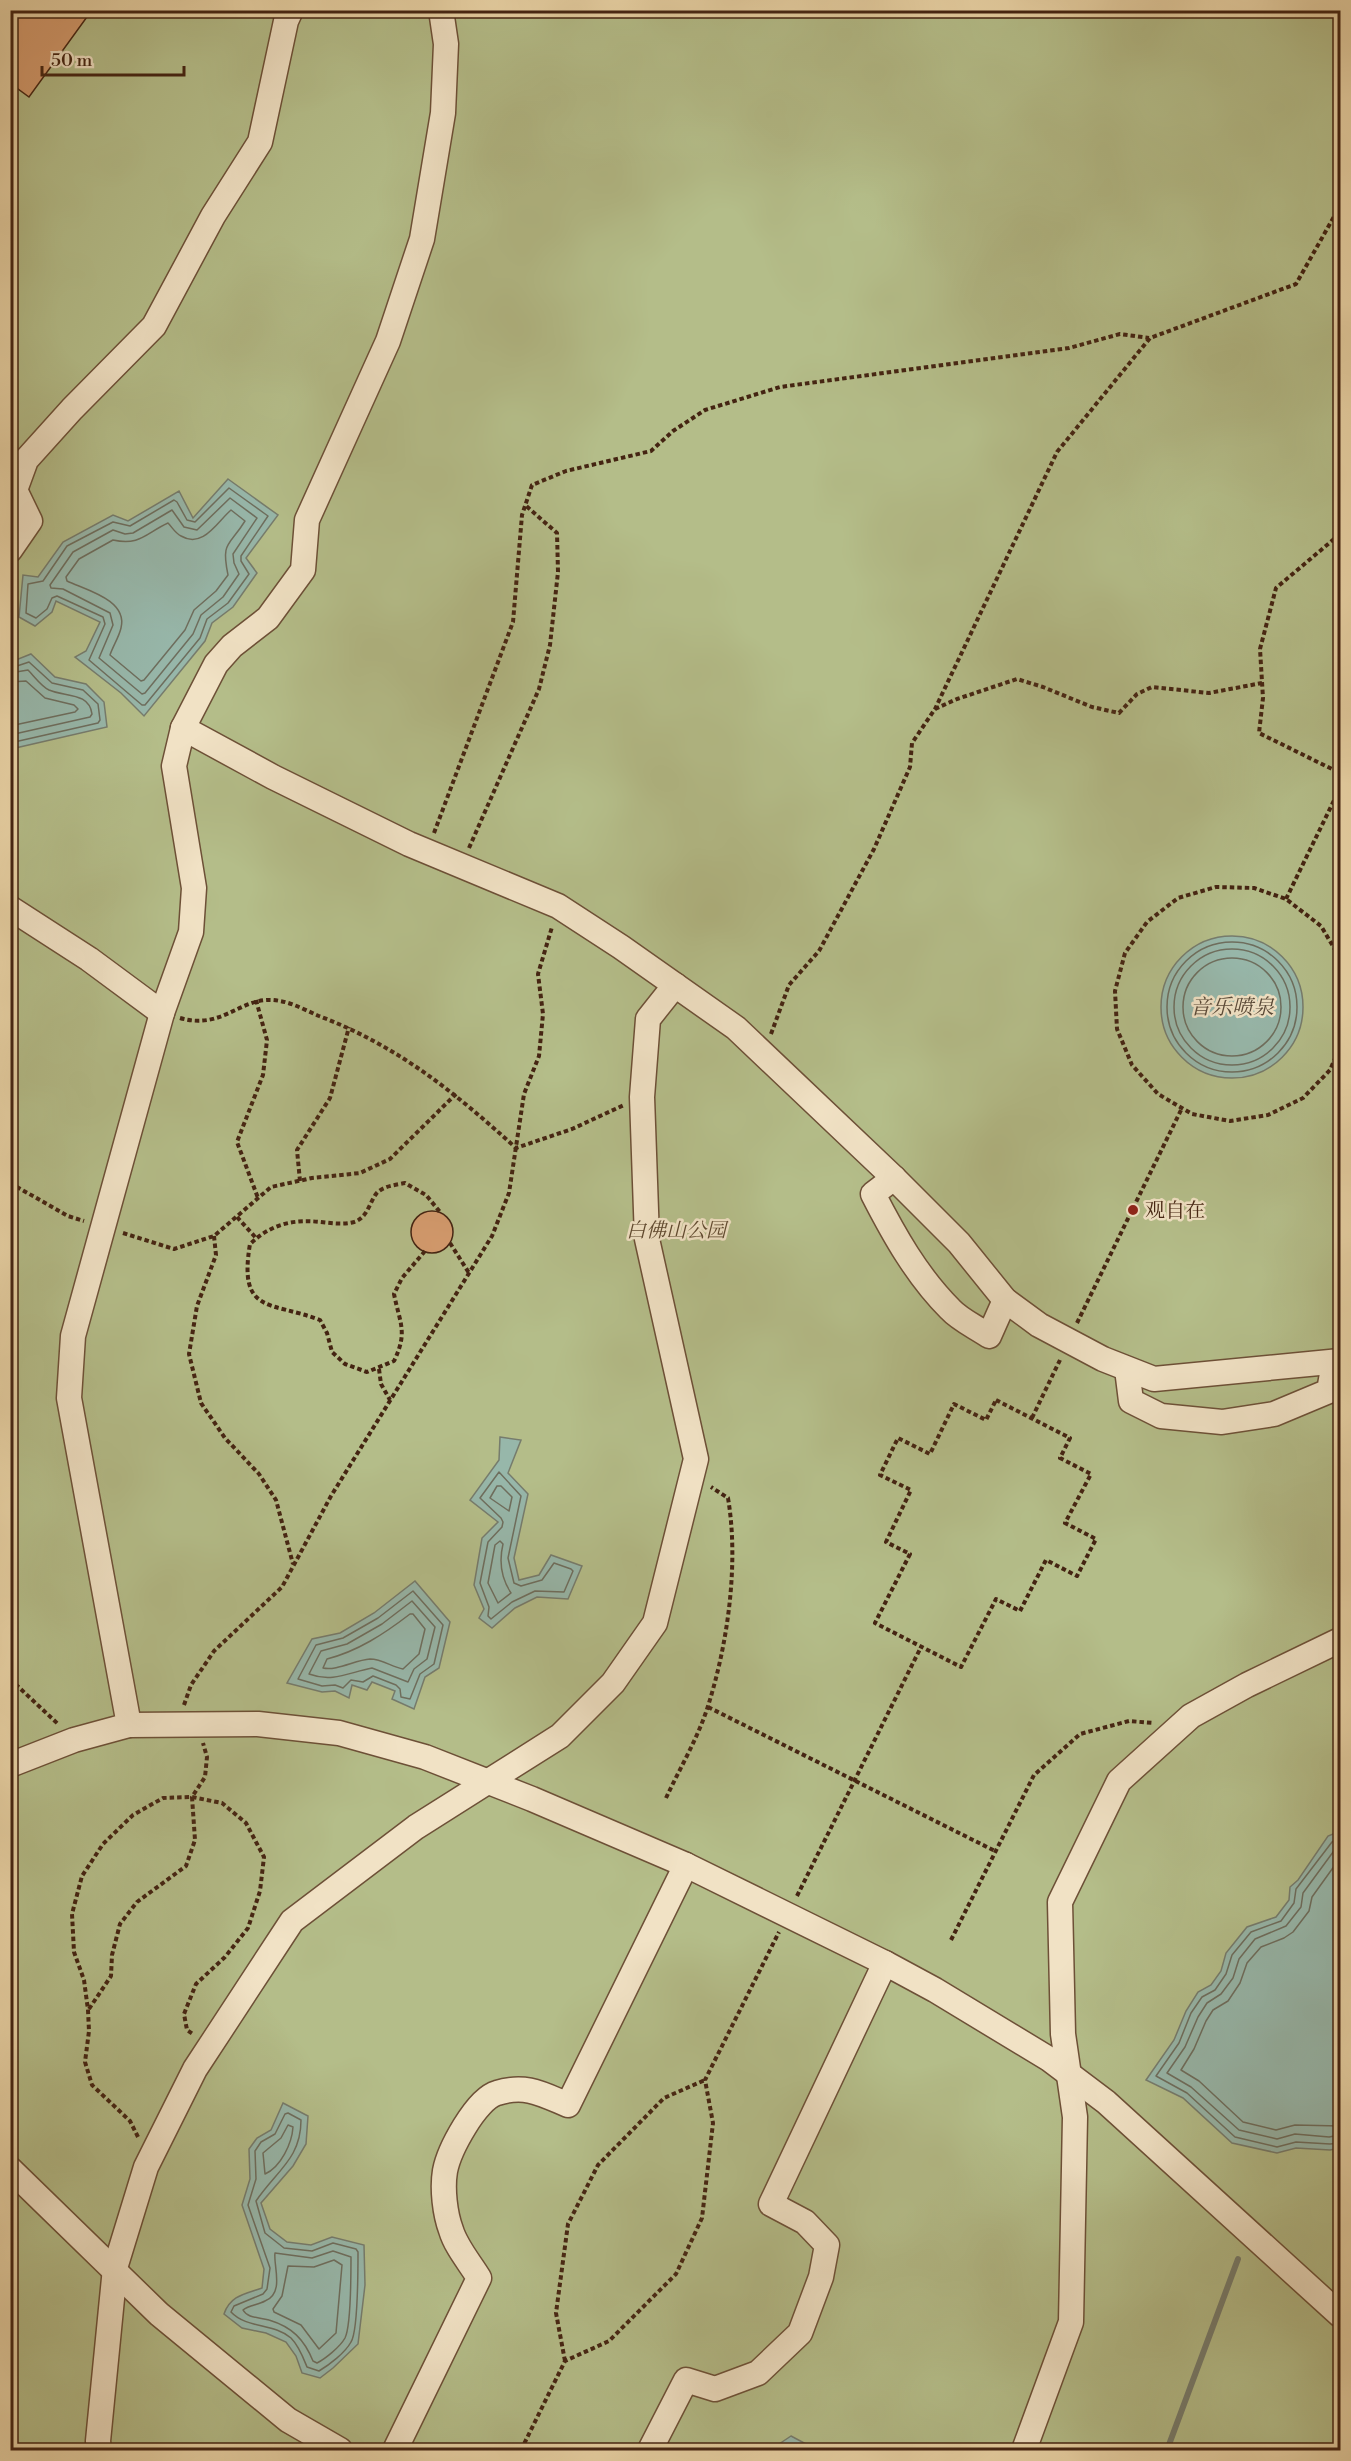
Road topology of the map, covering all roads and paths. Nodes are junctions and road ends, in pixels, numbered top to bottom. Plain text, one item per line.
1 (291, 10) edge
2 (441, 10) edge
3 (1341, 206) edge
4 (1150, 338) junction
5 (13, 491) edge
6 (525, 505) junction
7 (1341, 534) edge
8 (10, 550) edge
9 (1262, 683) junction
10 (935, 709) junction
11 (183, 728) junction
12 (1341, 773) edge
13 (1341, 788) edge
14 (427, 851) junction
15 (461, 866) junction
16 (1286, 899) junction
17 (558, 906) junction
18 (10, 908) edge
19 (1341, 958) edge
20 (675, 985) junction
21 (256, 1000) junction
22 (162, 1013) junction
23 (349, 1027) junction
24 (1341, 1047) edge
25 (764, 1054) junction
26 (456, 1094) junction
27 (642, 1096) junction
28 (1182, 1108) junction
29 (516, 1148) junction
30 (894, 1178) junction
31 (300, 1181) junction
32 (10, 1183) edge
33 (258, 1198) junction
34 (440, 1212) dead end
35 (237, 1217) junction
36 (103, 1227) junction
37 (214, 1236) junction
38 (256, 1238) junction
39 (450, 1243) dead end
40 (425, 1251) dead end
41 (469, 1273) junction
42 (1005, 1300) junction
43 (1069, 1341) junction
44 (1337, 1361) edge
45 (380, 1369) junction
46 (1128, 1369) junction
47 (390, 1400) junction
48 (10, 1418) edge
49 (1032, 1418) junction
50 (10, 1439) edge
51 (692, 1475) junction
52 (293, 1564) junction
53 (1341, 1640) edge
54 (921, 1647) junction
55 (10, 1679) edge
56 (708, 1707) junction
57 (1181, 1724) junction
58 (129, 1725) junction
59 (188, 1725) junction
60 (74, 1740) junction
61 (10, 1765) edge
62 (854, 1781) junction
63 (488, 1782) junction
64 (192, 1797) junction
65 (666, 1798) dead end
66 (995, 1851) junction
67 (686, 1865) junction
68 (787, 1915) junction
69 (951, 1940) dead end
70 (885, 1963) junction
71 (88, 2010) junction
72 (210, 2046) junction
73 (1069, 2074) junction
74 (705, 2080) junction
75 (146, 2167) junction
76 (10, 2169) edge
77 (115, 2272) junction
78 (1341, 2315) edge
79 (565, 2361) junction
80 (99, 2451) edge
81 (340, 2451) edge
82 (395, 2451) edge
83 (521, 2451) edge
84 (651, 2451) edge
85 (1024, 2451) edge

1 - 5 lane
2 - 11 lane
3 - 4 path
4 - 6 path
4 - 10 path
5 - 8 lane
6 - 14 path
6 - 15 path
7 - 9 path
9 - 10 path
9 - 12 path
10 - 25 path
11 - 14 lane
11 - 22 lane
13 - 16 path
14 - 15 lane
15 - 17 lane
16 - 19 path
16 - 28 path
17 - 20 lane
17 - 29 path
18 - 22 lane
20 - 25 lane
20 - 27 lane
21 - 22 path
21 - 23 path
21 - 33 path
22 - 36 lane
23 - 26 path
23 - 31 path
24 - 28 path
25 - 30 lane
26 - 29 path
26 - 31 path
27 - 29 path
27 - 51 lane
28 - 43 path
29 - 41 path
30 - 42 lane
30 - 42 lane
31 - 33 path
32 - 36 path
33 - 35 path
34 - 38 path
35 - 37 path
35 - 38 path
36 - 37 path
36 - 58 lane
37 - 52 path
38 - 45 path
39 - 41 path
40 - 45 path
41 - 47 path
42 - 43 lane
43 - 46 lane
43 - 49 path
44 - 46 lane
44 - 46 lane
45 - 47 path
47 - 52 path
48 - 50 path
49 - 54 path
49 - 54 path
51 - 56 path
51 - 63 lane
52 - 59 path
53 - 57 lane
54 - 62 path
55 - 60 path
56 - 62 path
56 - 65 path
57 - 66 path
57 - 73 lane
58 - 59 lane
58 - 60 lane
59 - 63 lane
59 - 64 path
60 - 61 lane
62 - 66 path
62 - 68 path
63 - 67 lane
63 - 72 lane
64 - 71 path
64 - 71 path
64 - 72 path
66 - 69 path
67 - 68 lane
67 - 82 lane
68 - 70 lane
68 - 74 path
70 - 73 lane
70 - 84 lane
71 - 75 path
72 - 75 lane
73 - 78 lane
73 - 85 lane
74 - 79 path
74 - 79 path
75 - 77 lane
76 - 77 lane
77 - 80 lane
77 - 81 lane
79 - 83 path

